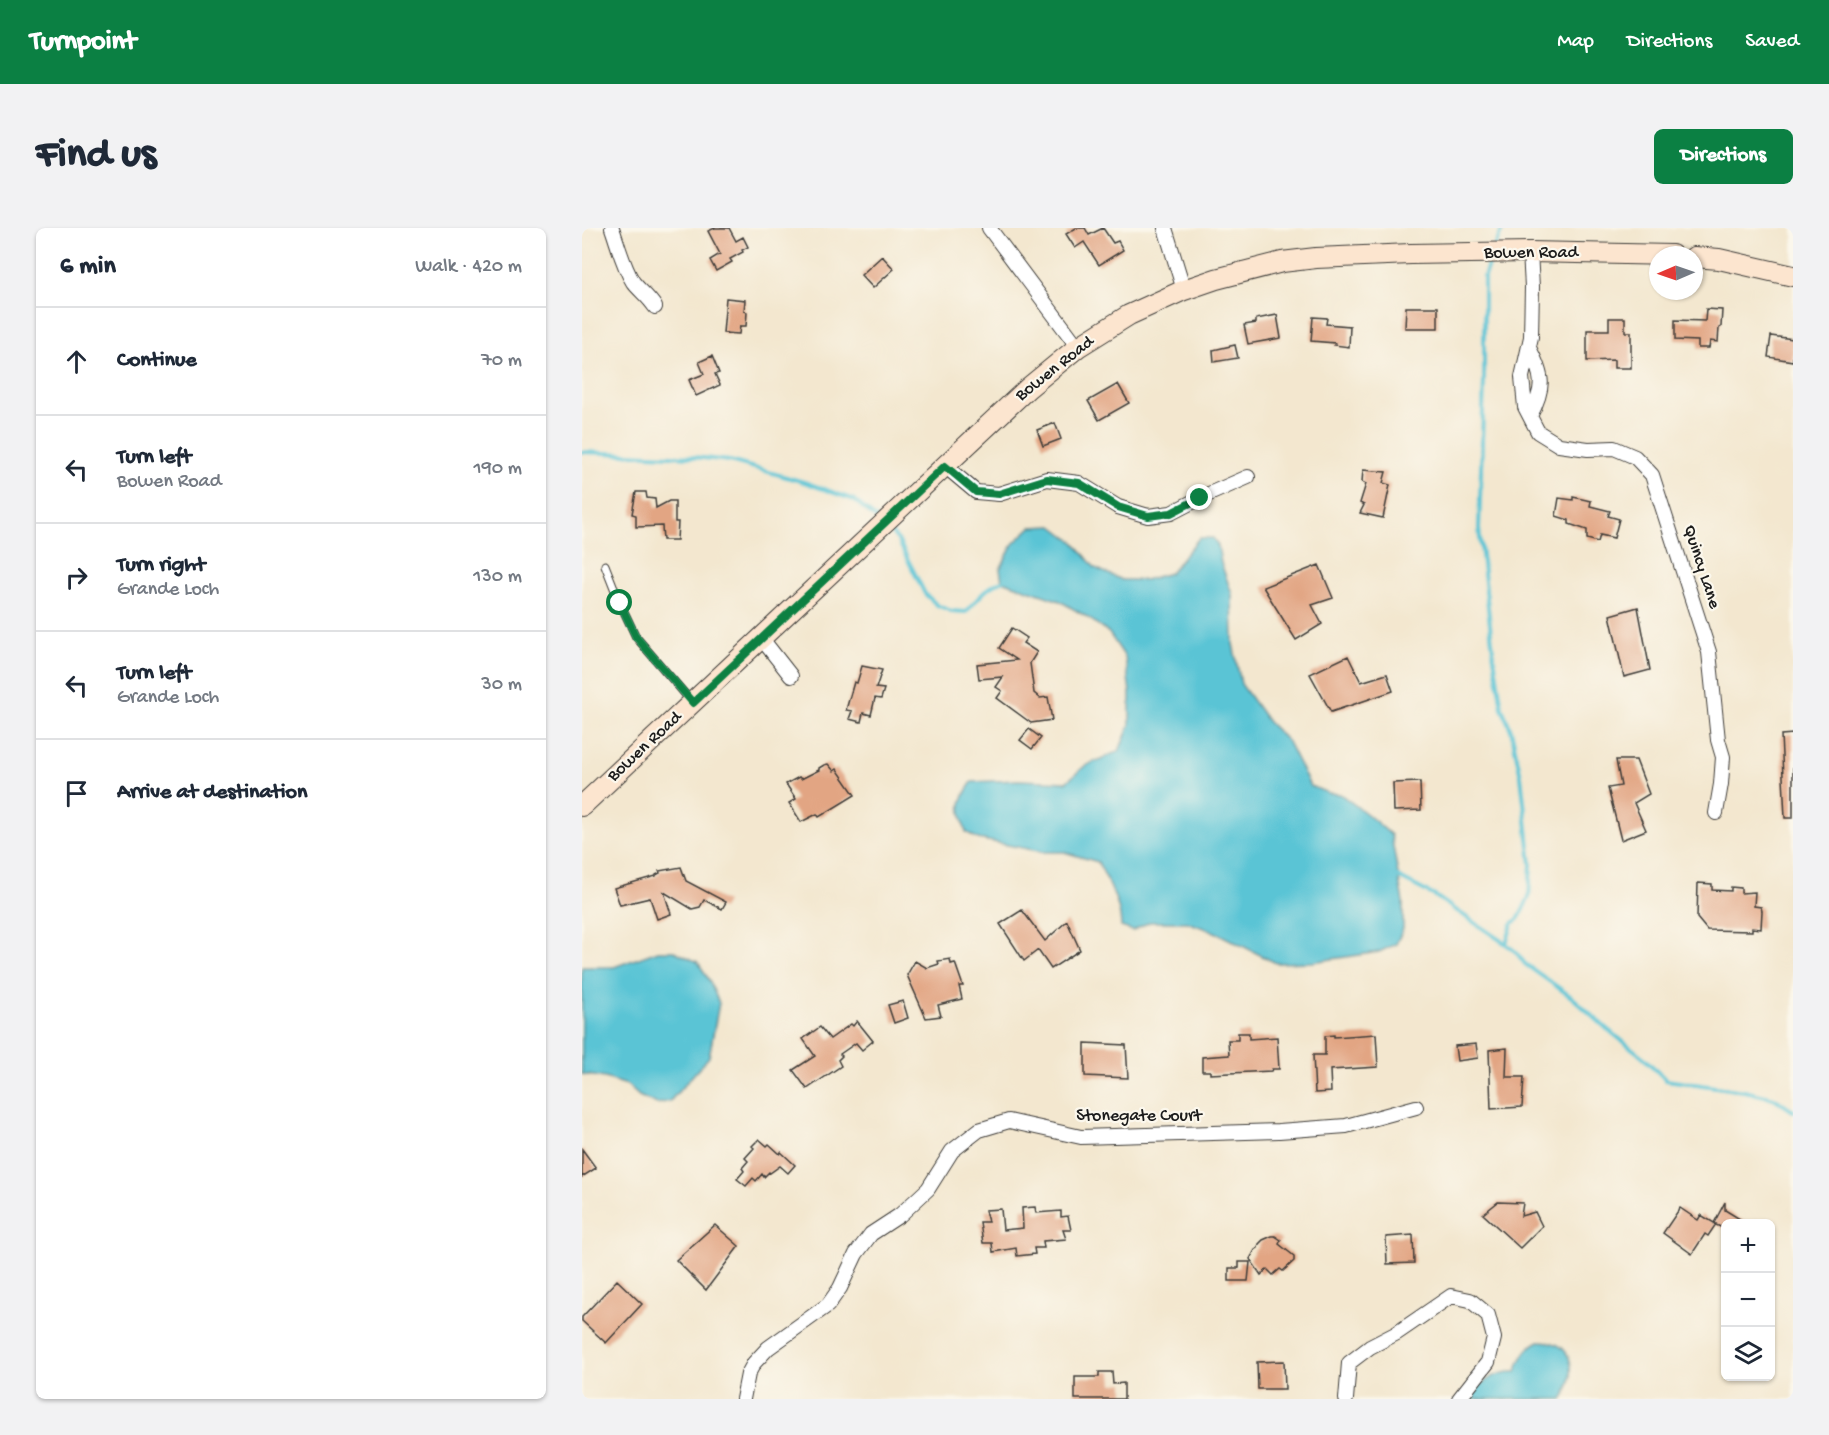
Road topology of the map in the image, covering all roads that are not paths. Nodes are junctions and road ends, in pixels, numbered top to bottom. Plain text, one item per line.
1 (612, 228) edge
2 (989, 228) edge
3 (1165, 228) edge
4 (1530, 252) junction
5 (1649, 255) edge
6 (1703, 258) edge
7 (1793, 276) edge
8 (1184, 290) junction
9 (655, 307) dead end
10 (1078, 347) junction
11 (1529, 348) junction
12 (1530, 416) junction
13 (945, 466) junction
14 (1248, 477) dead end
15 (605, 565) dead end
16 (762, 639) junction
17 (791, 676) dead end
18 (693, 703) junction
19 (582, 806) edge
20 (1716, 813) dead end
21 (1416, 1107) dead end
22 (743, 1399) edge
23 (1346, 1399) edge
24 (1459, 1399) edge

1 - 9 street
2 - 10 street
3 - 8 street
4 - 5 street, Bowen Road
4 - 8 street, Bowen Road
4 - 11 street, Quincy Lane
6 - 7 street
8 - 10 street, Bowen Road
10 - 13 street, Bowen Road
11 - 12 street, Quincy Lane
11 - 12 street, Quincy Lane
12 - 20 street, Quincy Lane
13 - 14 street
13 - 16 street, Bowen Road
15 - 18 lane
16 - 17 street
16 - 18 street, Bowen Road
18 - 19 street, Bowen Road
21 - 22 street, Stonegate Court
23 - 24 street

